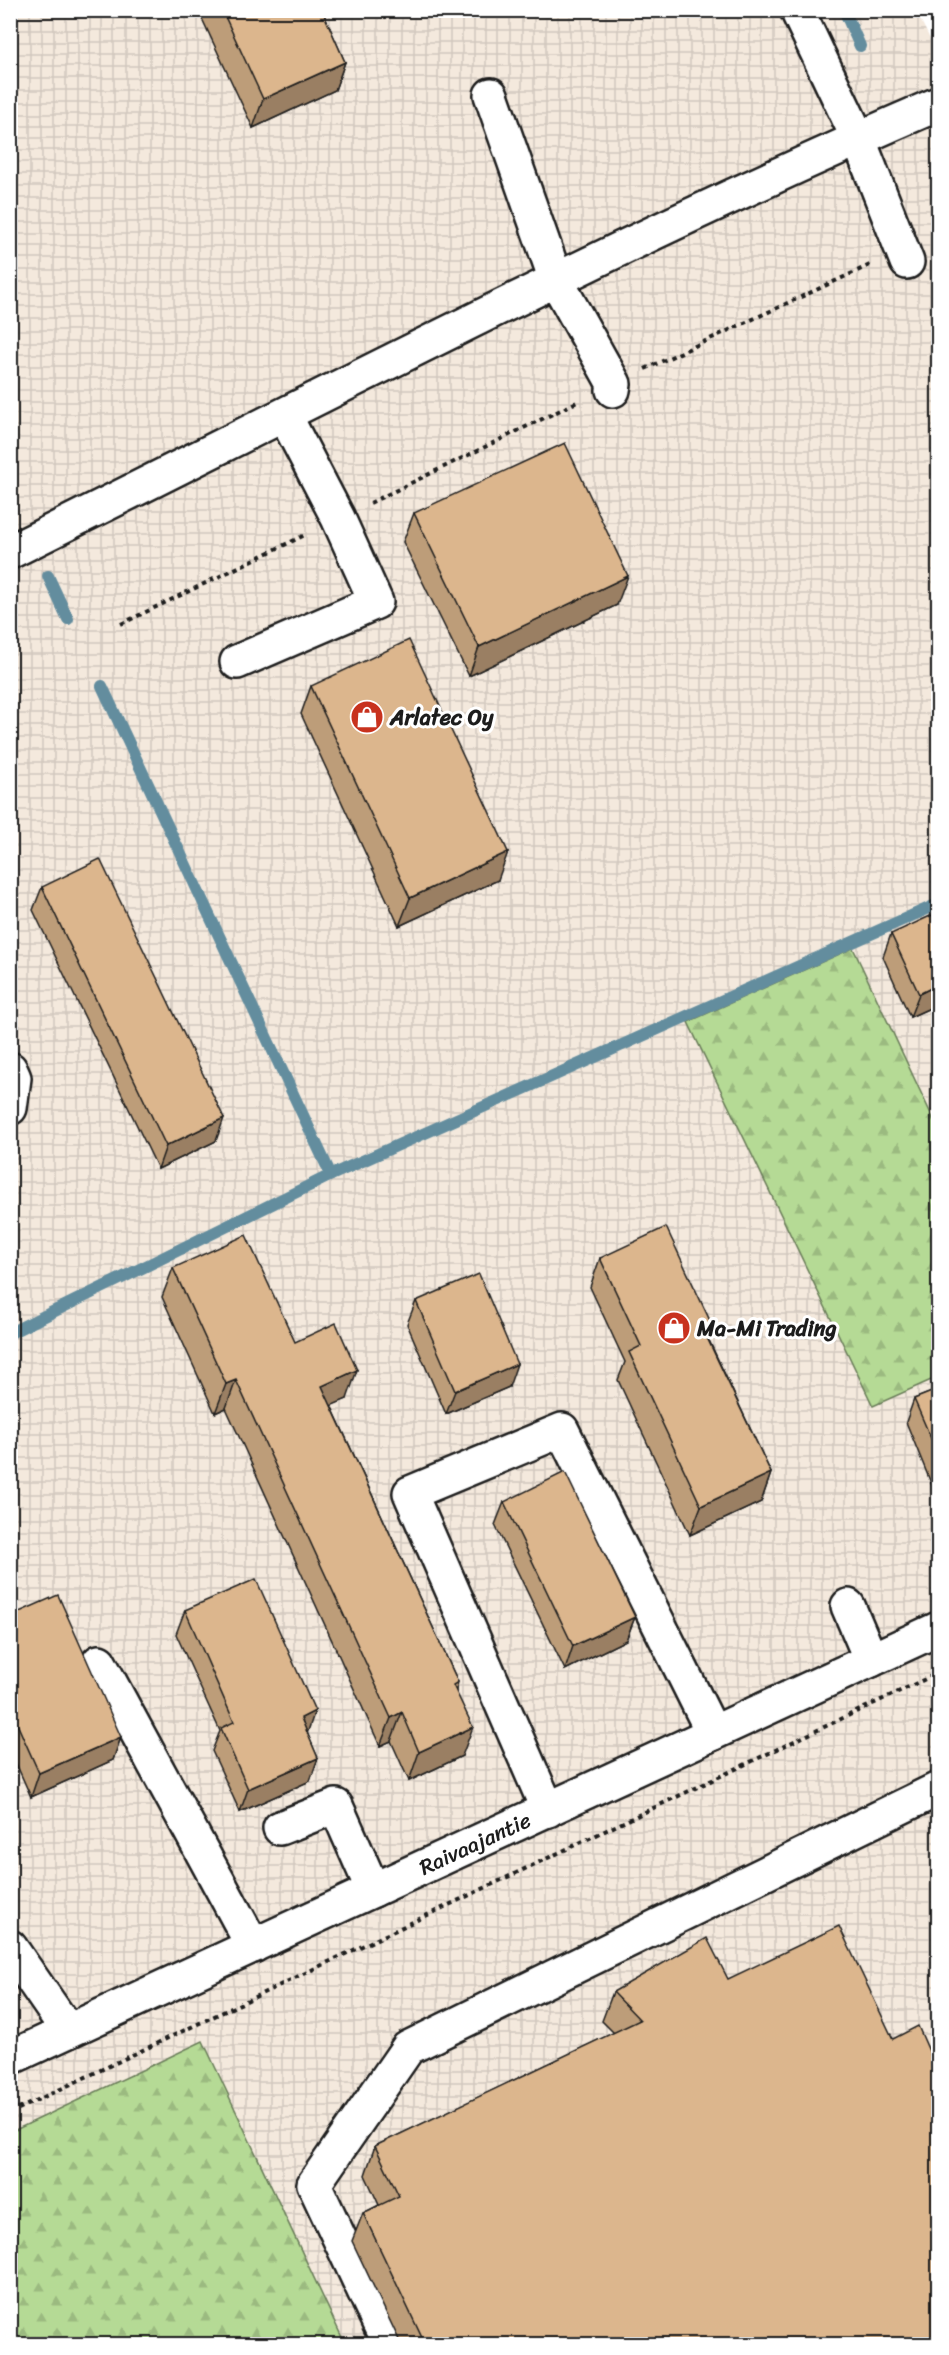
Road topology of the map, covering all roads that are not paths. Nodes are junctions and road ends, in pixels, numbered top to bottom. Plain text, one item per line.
1 (797, 10) edge
2 (491, 95) dead end
3 (939, 104) edge
4 (858, 138) junction
5 (905, 256) road end
6 (556, 280) junction
7 (614, 387) road end
8 (285, 416) junction
9 (10, 552) edge
10 (237, 662) dead end
11 (10, 1069) edge
12 (10, 1108) edge
13 (848, 1606) dead end
14 (939, 1629) edge
15 (871, 1660) junction
16 (99, 1662) dead end
17 (713, 1733) junction
18 (939, 1788) edge
19 (548, 1810) junction
20 (280, 1828) dead end
21 (373, 1890) junction
22 (253, 1946) junction
23 (10, 1947) edge
24 (68, 2031) junction
25 (10, 2058) edge
26 (389, 2344) edge

1 - 4 street
2 - 6 street
3 - 4 street
4 - 5 street
4 - 6 street
6 - 7 street
6 - 8 street
8 - 9 street
8 - 10 street
11 - 12 street
13 - 15 street
14 - 15 street, Raivaajantie
15 - 17 street, Raivaajantie
16 - 22 street
17 - 19 street, Raivaajantie
17 - 19 street
18 - 26 street
19 - 21 street, Raivaajantie
20 - 21 street
21 - 22 street, Raivaajantie
22 - 24 street, Raivaajantie
23 - 24 street
24 - 25 street, Raivaajantie

